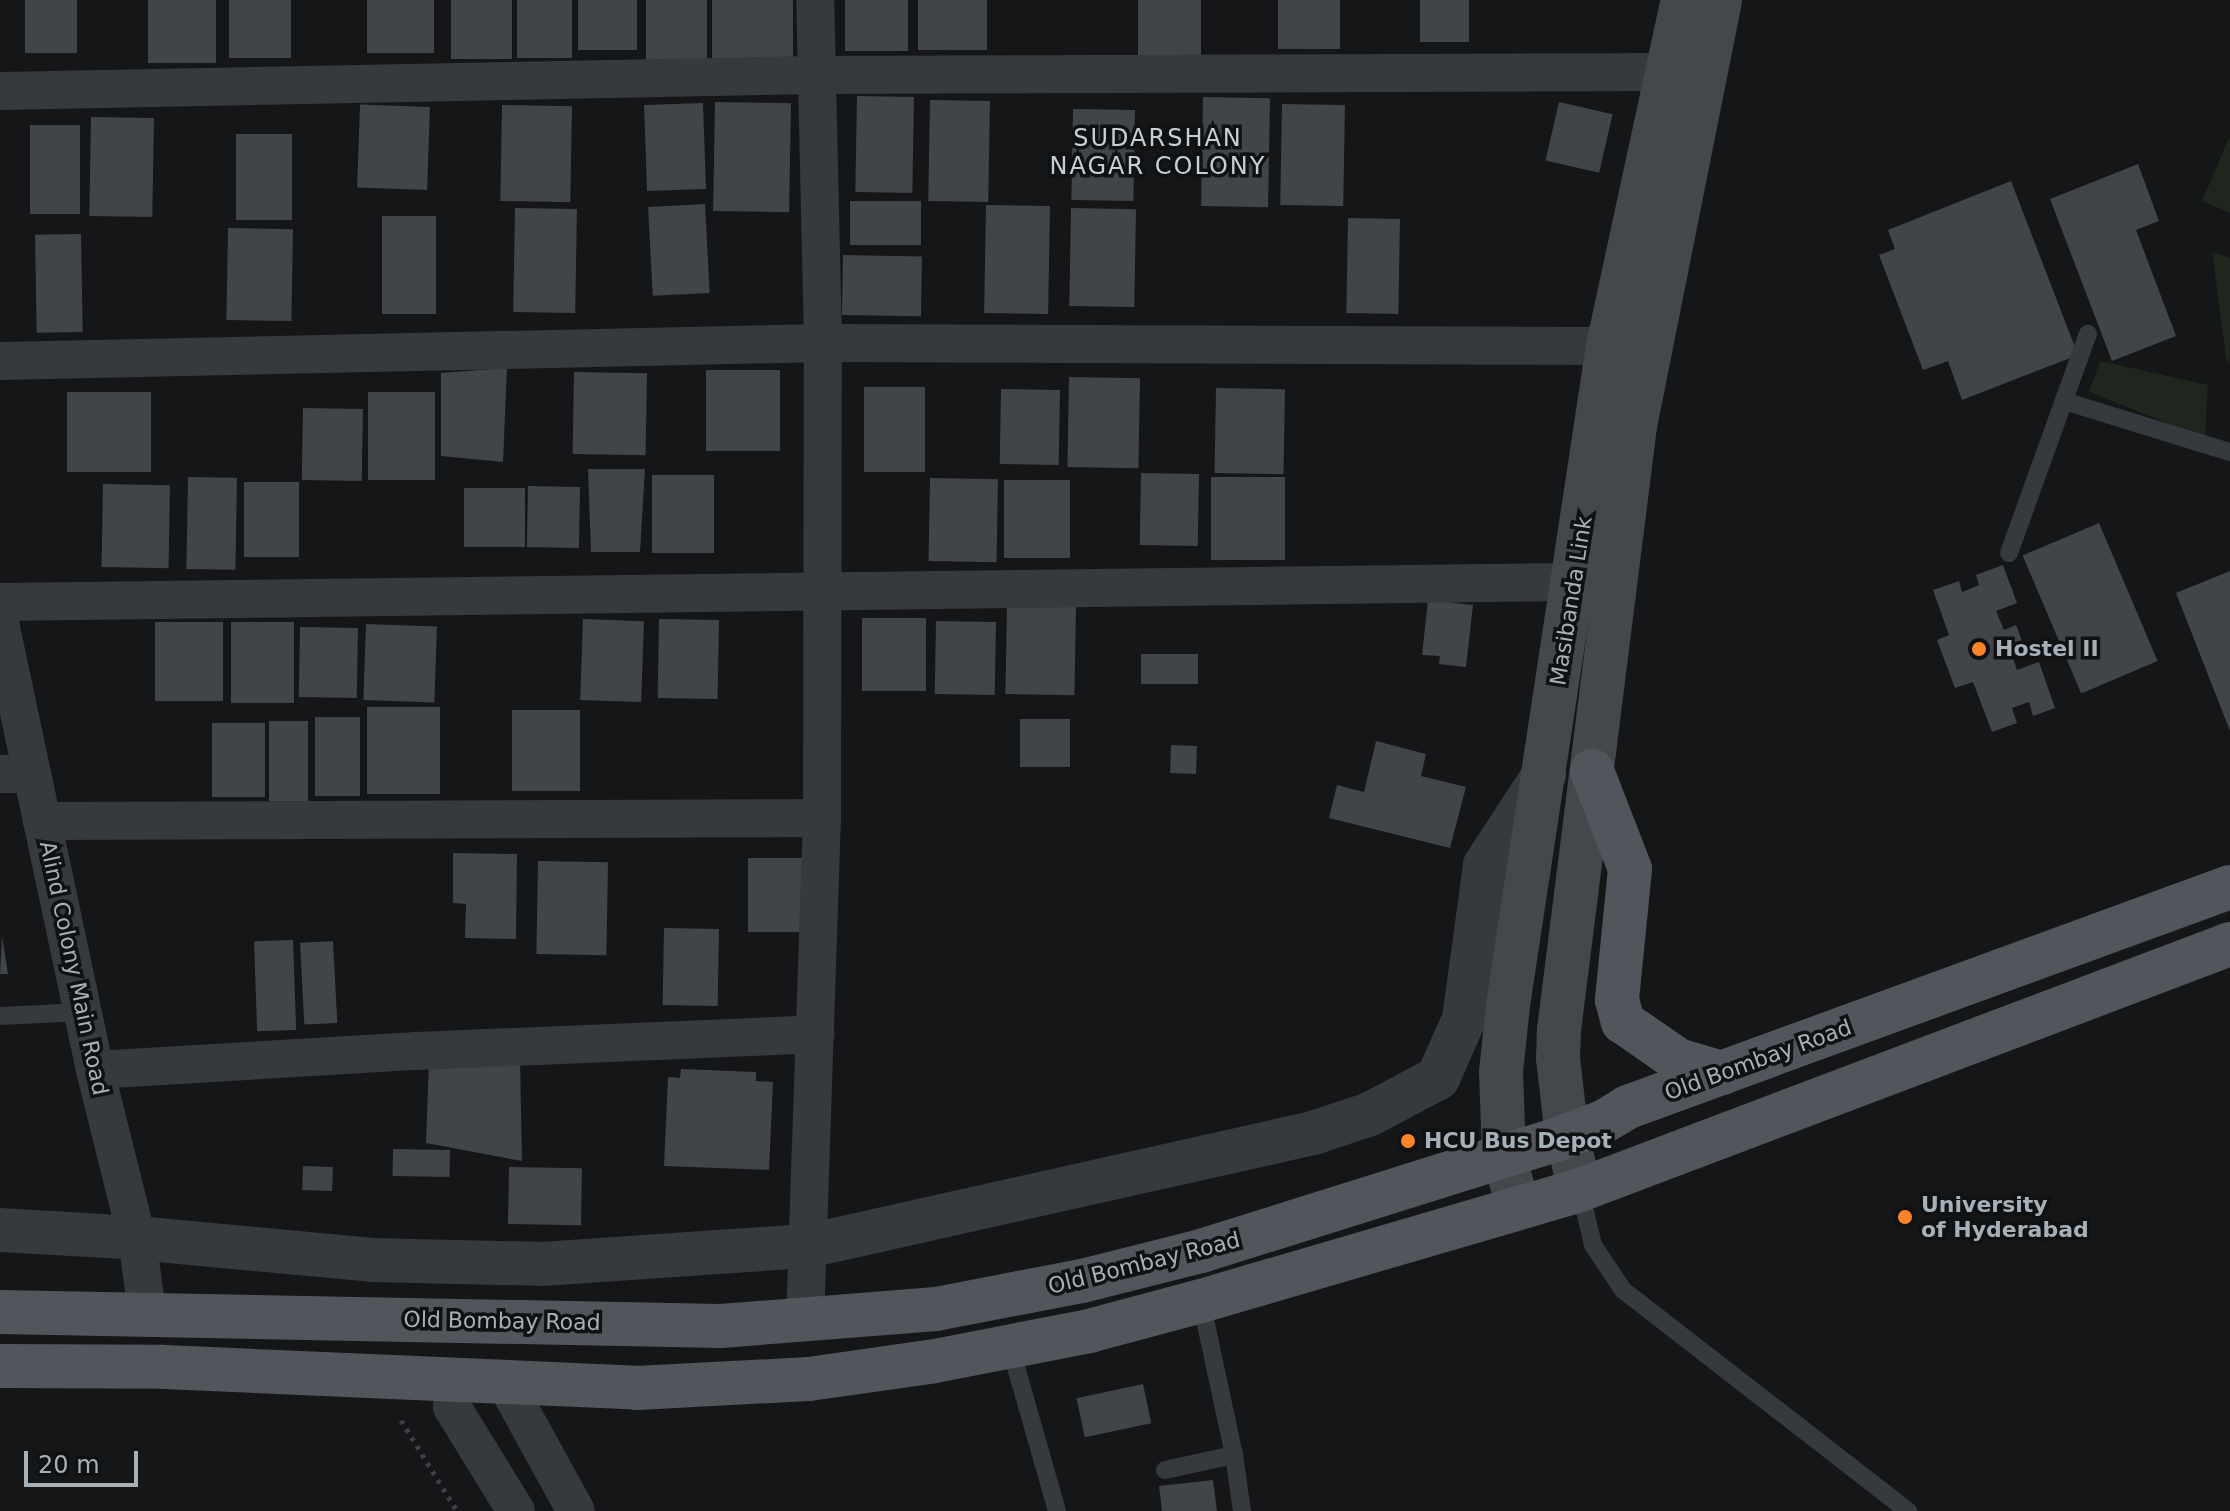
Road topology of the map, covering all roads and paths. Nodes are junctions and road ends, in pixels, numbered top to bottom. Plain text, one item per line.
1 (815, 0) edge
2 (1683, 0) edge
3 (1720, 0) edge
4 (1666, 72) junction
5 (816, 75) junction
6 (0, 91) edge
7 (2088, 334) dead end
8 (823, 343) junction
9 (1608, 346) junction
10 (0, 361) edge
11 (2064, 401) junction
12 (2230, 452) edge
13 (2009, 553) dead end
14 (1574, 582) junction
15 (822, 592) junction
16 (0, 602) edge
17 (0, 623) edge
18 (1592, 771) junction
19 (16, 774) edge
20 (1544, 775) junction
21 (822, 818) junction
22 (42, 821) junction
23 (2230, 887) edge
24 (2230, 944) edge
25 (83, 1012) junction
26 (0, 1016) edge
27 (816, 1034) junction
28 (95, 1070) junction
29 (1722, 1073) junction
30 (1567, 1136) junction
31 (1504, 1157) junction
32 (1580, 1190) junction
33 (1518, 1205) junction
34 (0, 1230) edge
35 (137, 1238) junction
36 (808, 1246) junction
37 (1201, 1301) junction
38 (0, 1312) edge
39 (147, 1312) junction
40 (805, 1322) junction
41 (1010, 1346) junction
42 (0, 1366) edge
43 (374, 1376) junction
44 (453, 1380) junction
45 (505, 1382) junction
46 (1234, 1455) junction
47 (1165, 1470) dead end
48 (457, 1511) edge
49 (516, 1511) edge
50 (576, 1511) edge
51 (1057, 1511) edge
52 (1242, 1511) edge
53 (1908, 1511) edge

1 - 5 street
2 - 4 main road, Masibanda Link
3 - 18 main road
4 - 5 street
4 - 9 main road, Masibanda Link
5 - 6 street
5 - 8 street
7 - 11 lane
8 - 9 street
8 - 10 street
8 - 15 street
9 - 14 main road, Masibanda Link
11 - 12 lane
11 - 13 lane
14 - 15 street
14 - 20 main road, Masibanda Link
15 - 16 street
15 - 21 street
17 - 19 street, Alind Colony Main Road
18 - 29 main road
18 - 30 main road
19 - 22 street, Alind Colony Main Road
20 - 31 main road, Masibanda Link
20 - 36 street
21 - 22 street
21 - 27 street
22 - 25 street, Alind Colony Main Road
23 - 29 main road, Old Bombay Road
24 - 32 main road
25 - 26 lane
25 - 28 street, Alind Colony Main Road
27 - 28 street
27 - 36 street
28 - 35 street, Alind Colony Main Road
29 - 30 main road, Old Bombay Road
30 - 31 main road, Old Bombay Road
30 - 32 main road
31 - 33 main road, Masibanda Link
31 - 40 main road, Old Bombay Road
32 - 33 main road
32 - 53 lane
33 - 37 main road
34 - 35 street
35 - 36 street
35 - 39 street, Alind Colony Main Road
36 - 40 street
37 - 41 main road
37 - 46 lane
38 - 39 main road, Old Bombay Road
39 - 40 main road, Old Bombay Road
41 - 45 main road
41 - 51 lane
42 - 43 main road
43 - 44 main road
43 - 48 path
44 - 45 main road
44 - 49 street
45 - 50 street
46 - 47 lane
46 - 52 lane

